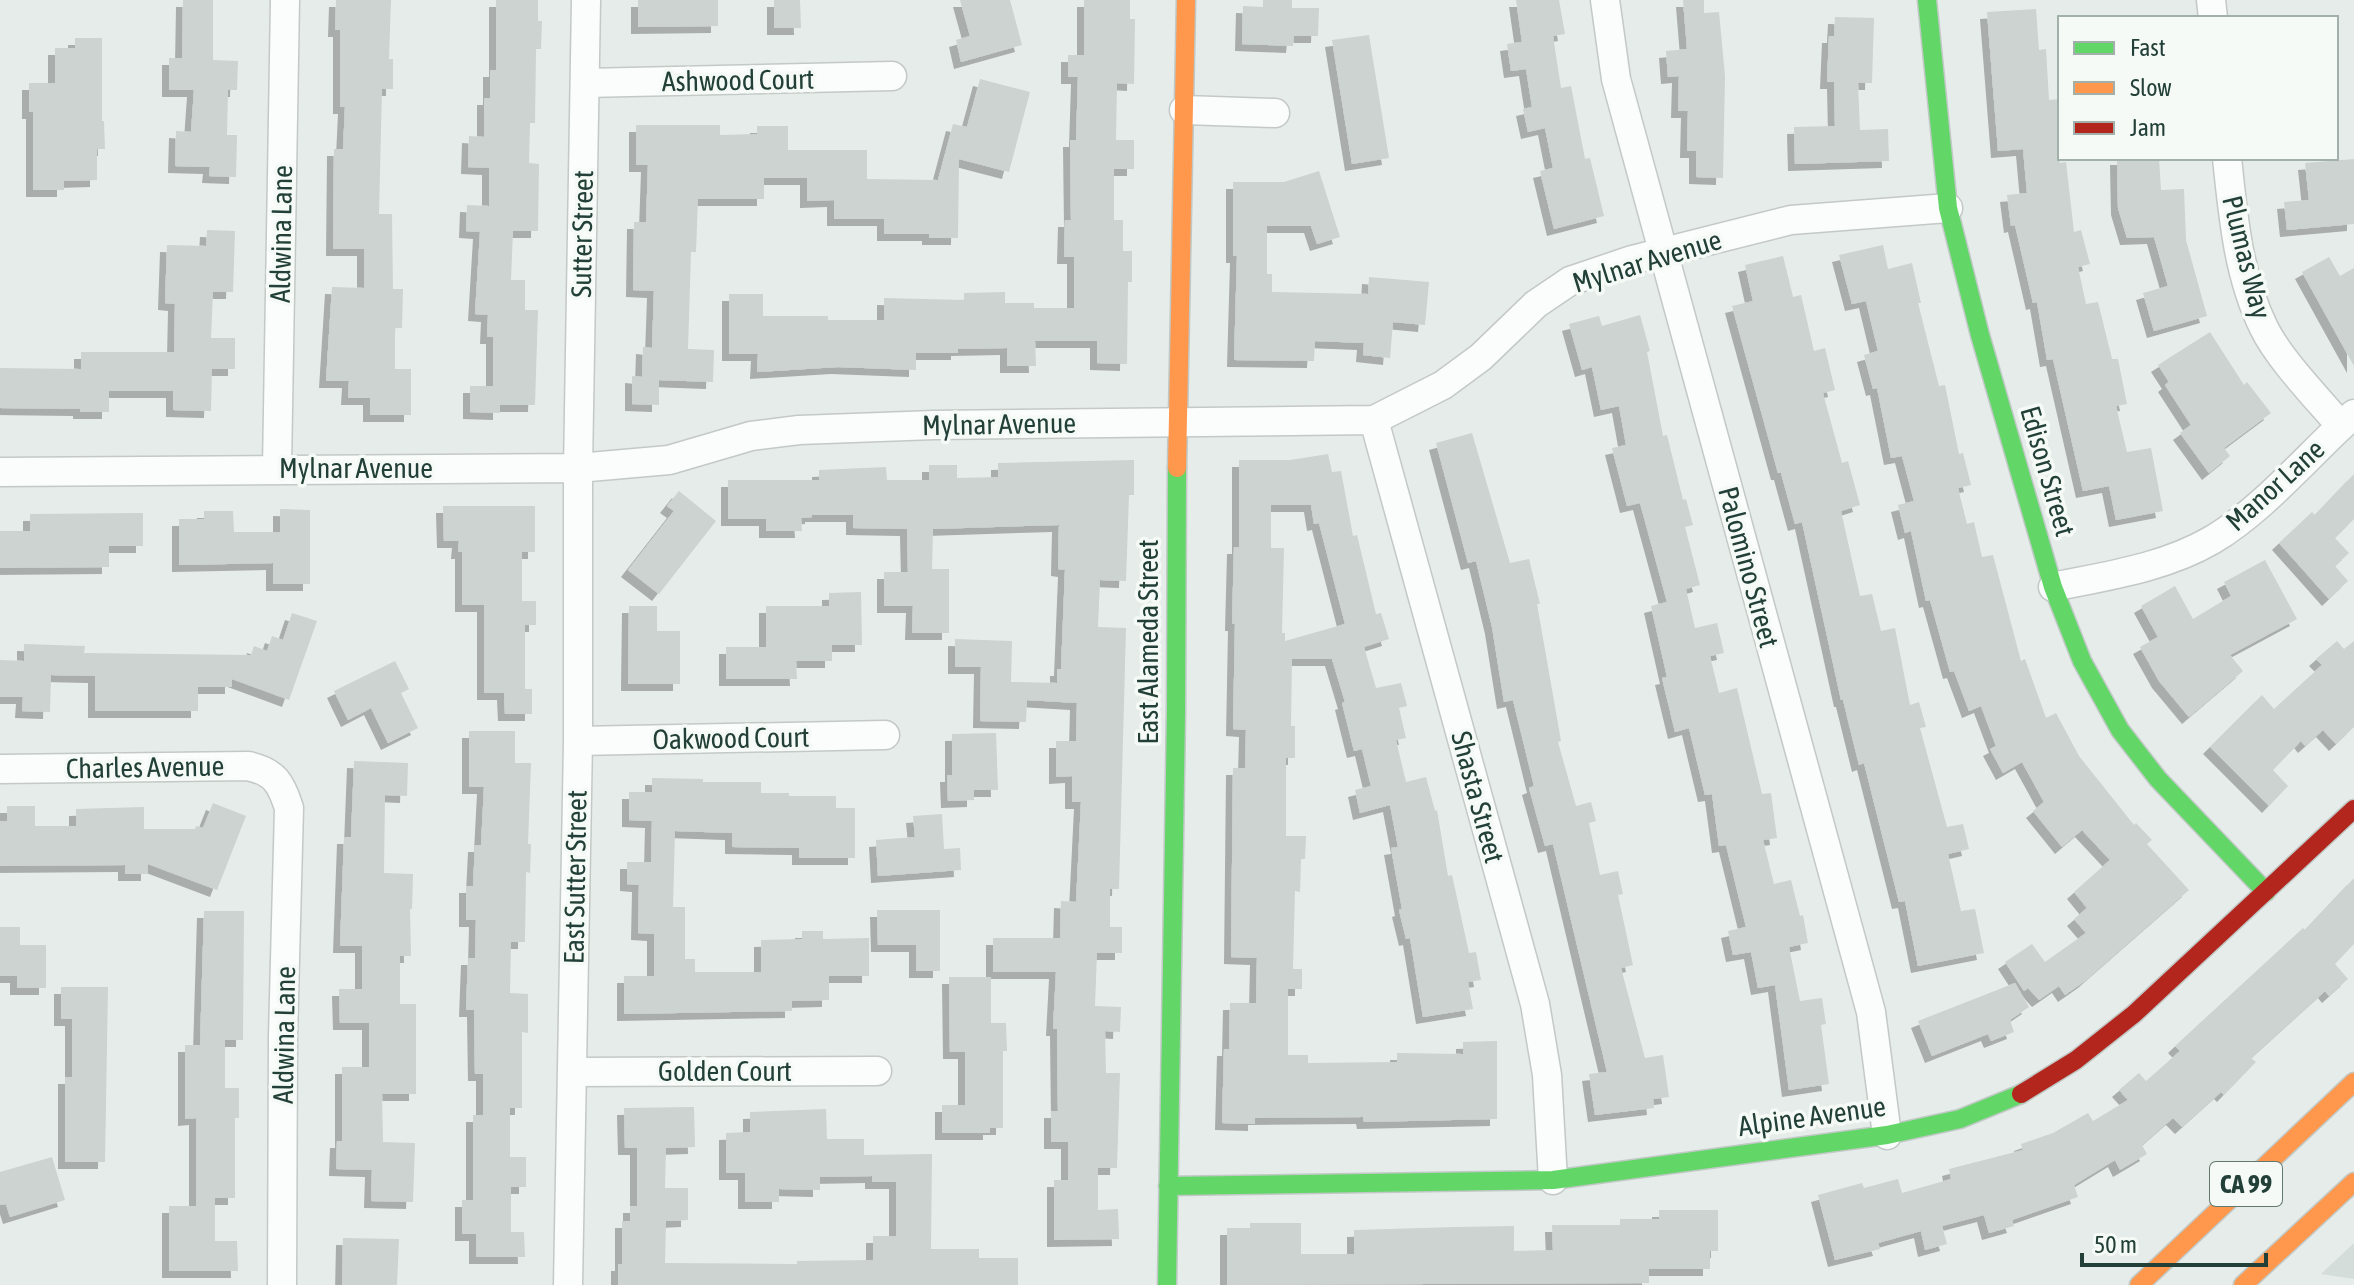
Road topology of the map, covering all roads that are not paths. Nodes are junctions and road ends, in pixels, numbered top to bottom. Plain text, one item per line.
1 (285, 0) edge
2 (586, 0) edge
3 (1186, 0) edge
4 (1605, 0) edge
5 (1927, 0) edge
6 (892, 76) dead end
7 (585, 83) junction
8 (1184, 110) junction
9 (1275, 113) dead end
10 (2227, 160) edge
11 (1948, 208) junction
12 (1663, 252) junction
13 (1177, 420) junction
14 (1374, 420) junction
15 (2348, 420) edge
16 (277, 468) junction
17 (578, 468) junction
18 (0, 472) edge
19 (2053, 587) junction
20 (885, 735) dead end
21 (578, 741) junction
22 (0, 769) edge
23 (282, 786) joint
24 (2354, 809) edge
25 (2266, 892) junction
26 (877, 1071) dead end
27 (572, 1072) junction
28 (2354, 1082) edge
29 (1887, 1135) junction
30 (1553, 1180) junction
31 (2354, 1182) edge
32 (1168, 1186) junction
33 (282, 1285) edge
34 (568, 1285) edge
35 (1167, 1285) edge
36 (2139, 1285) edge
37 (2243, 1285) edge

1 - 16 street, Aldwina Lane
2 - 7 street, Sutter Street
3 - 8 main road, East Alameda Street
4 - 12 street, Palomino Street
5 - 11 main road, Edison Street
6 - 7 street, Ashwood Court
7 - 17 street, Sutter Street
8 - 9 street
8 - 13 main road, East Alameda Street
10 - 15 street, Plumas Way
11 - 12 street, Mylnar Avenue
11 - 19 main road, Edison Street
12 - 14 street, Mylnar Avenue
12 - 29 street, Palomino Street
13 - 14 street, Mylnar Avenue
13 - 17 street, Mylnar Avenue
13 - 32 main road, East Alameda Street
14 - 30 street, Shasta Street
15 - 19 street, Manor Lane
16 - 17 street, Mylnar Avenue
16 - 18 street, Mylnar Avenue
17 - 21 street, East Sutter Street
19 - 25 main road, Edison Street
20 - 21 street, Oakwood Court
21 - 27 street, East Sutter Street
22 - 23 street, Charles Avenue
23 - 33 street, Aldwina Lane
24 - 25 main road, Alpine Avenue
25 - 29 main road, Alpine Avenue
26 - 27 street, Golden Court
27 - 34 street, East Sutter Street
28 - 36 main road, CA 99
29 - 30 main road, Alpine Avenue
30 - 32 main road, Alpine Avenue
31 - 37 main road, CA 99
32 - 35 main road, East Alameda Street

